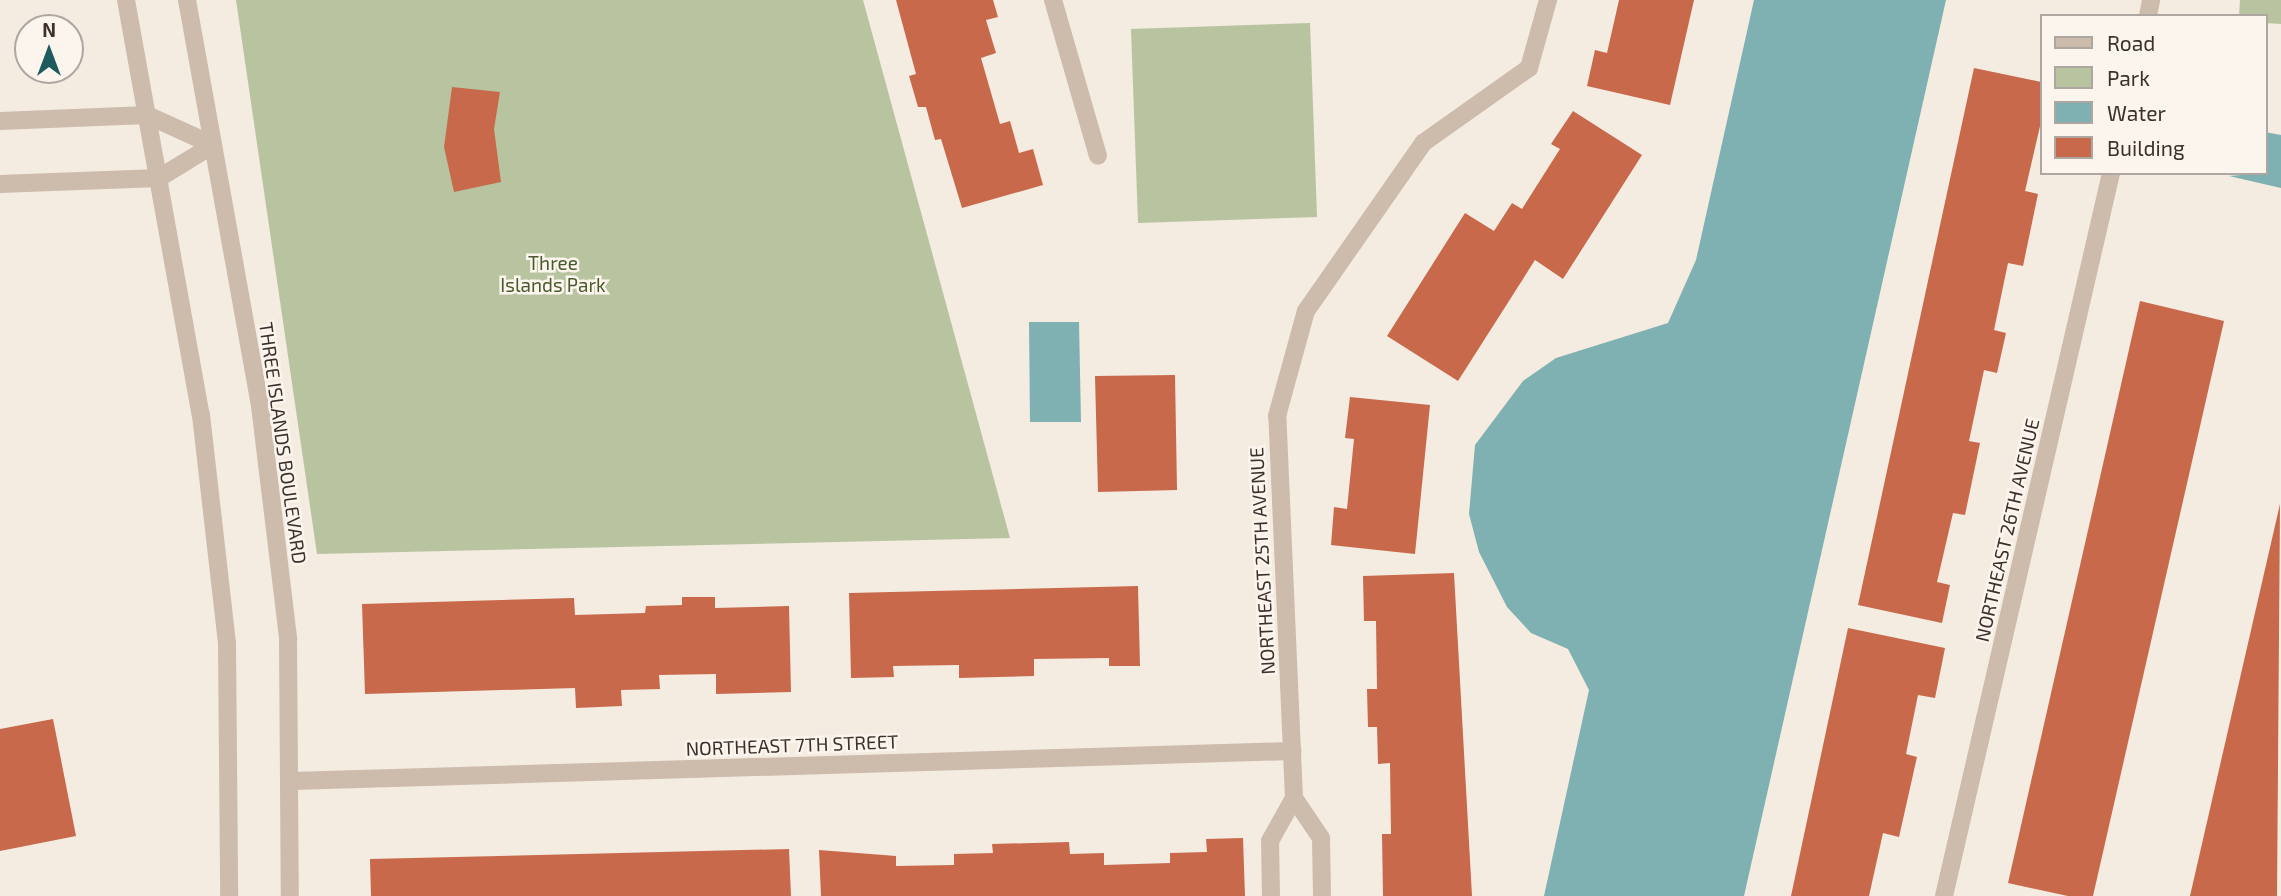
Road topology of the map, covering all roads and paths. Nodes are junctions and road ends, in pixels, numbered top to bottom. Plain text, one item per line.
1 (126, 0) edge
2 (187, 0) edge
3 (1053, 0) edge
4 (1548, 0) edge
5 (147, 115) junction
6 (0, 121) edge
7 (213, 145) junction
8 (1098, 156) dead end
9 (2111, 175) edge
10 (159, 178) junction
11 (0, 184) edge
12 (1293, 751) junction
13 (292, 780) junction
14 (1294, 798) junction
15 (229, 896) edge
16 (290, 896) edge
17 (1271, 896) edge
18 (1322, 896) edge
19 (1944, 896) edge

1 - 5 street
2 - 7 street, THREE ISLANDS BOULEVARD
3 - 8 street
4 - 12 street, NORTHEAST 25TH AVENUE
5 - 6 street
5 - 7 street
5 - 10 street
7 - 10 street
7 - 13 street, THREE ISLANDS BOULEVARD
9 - 19 street, NORTHEAST 26TH AVENUE
10 - 11 street
10 - 15 street
12 - 13 street, NORTHEAST 7TH STREET
12 - 14 street, NORTHEAST 25TH AVENUE
13 - 16 street, THREE ISLANDS BOULEVARD
14 - 17 street
14 - 18 street

